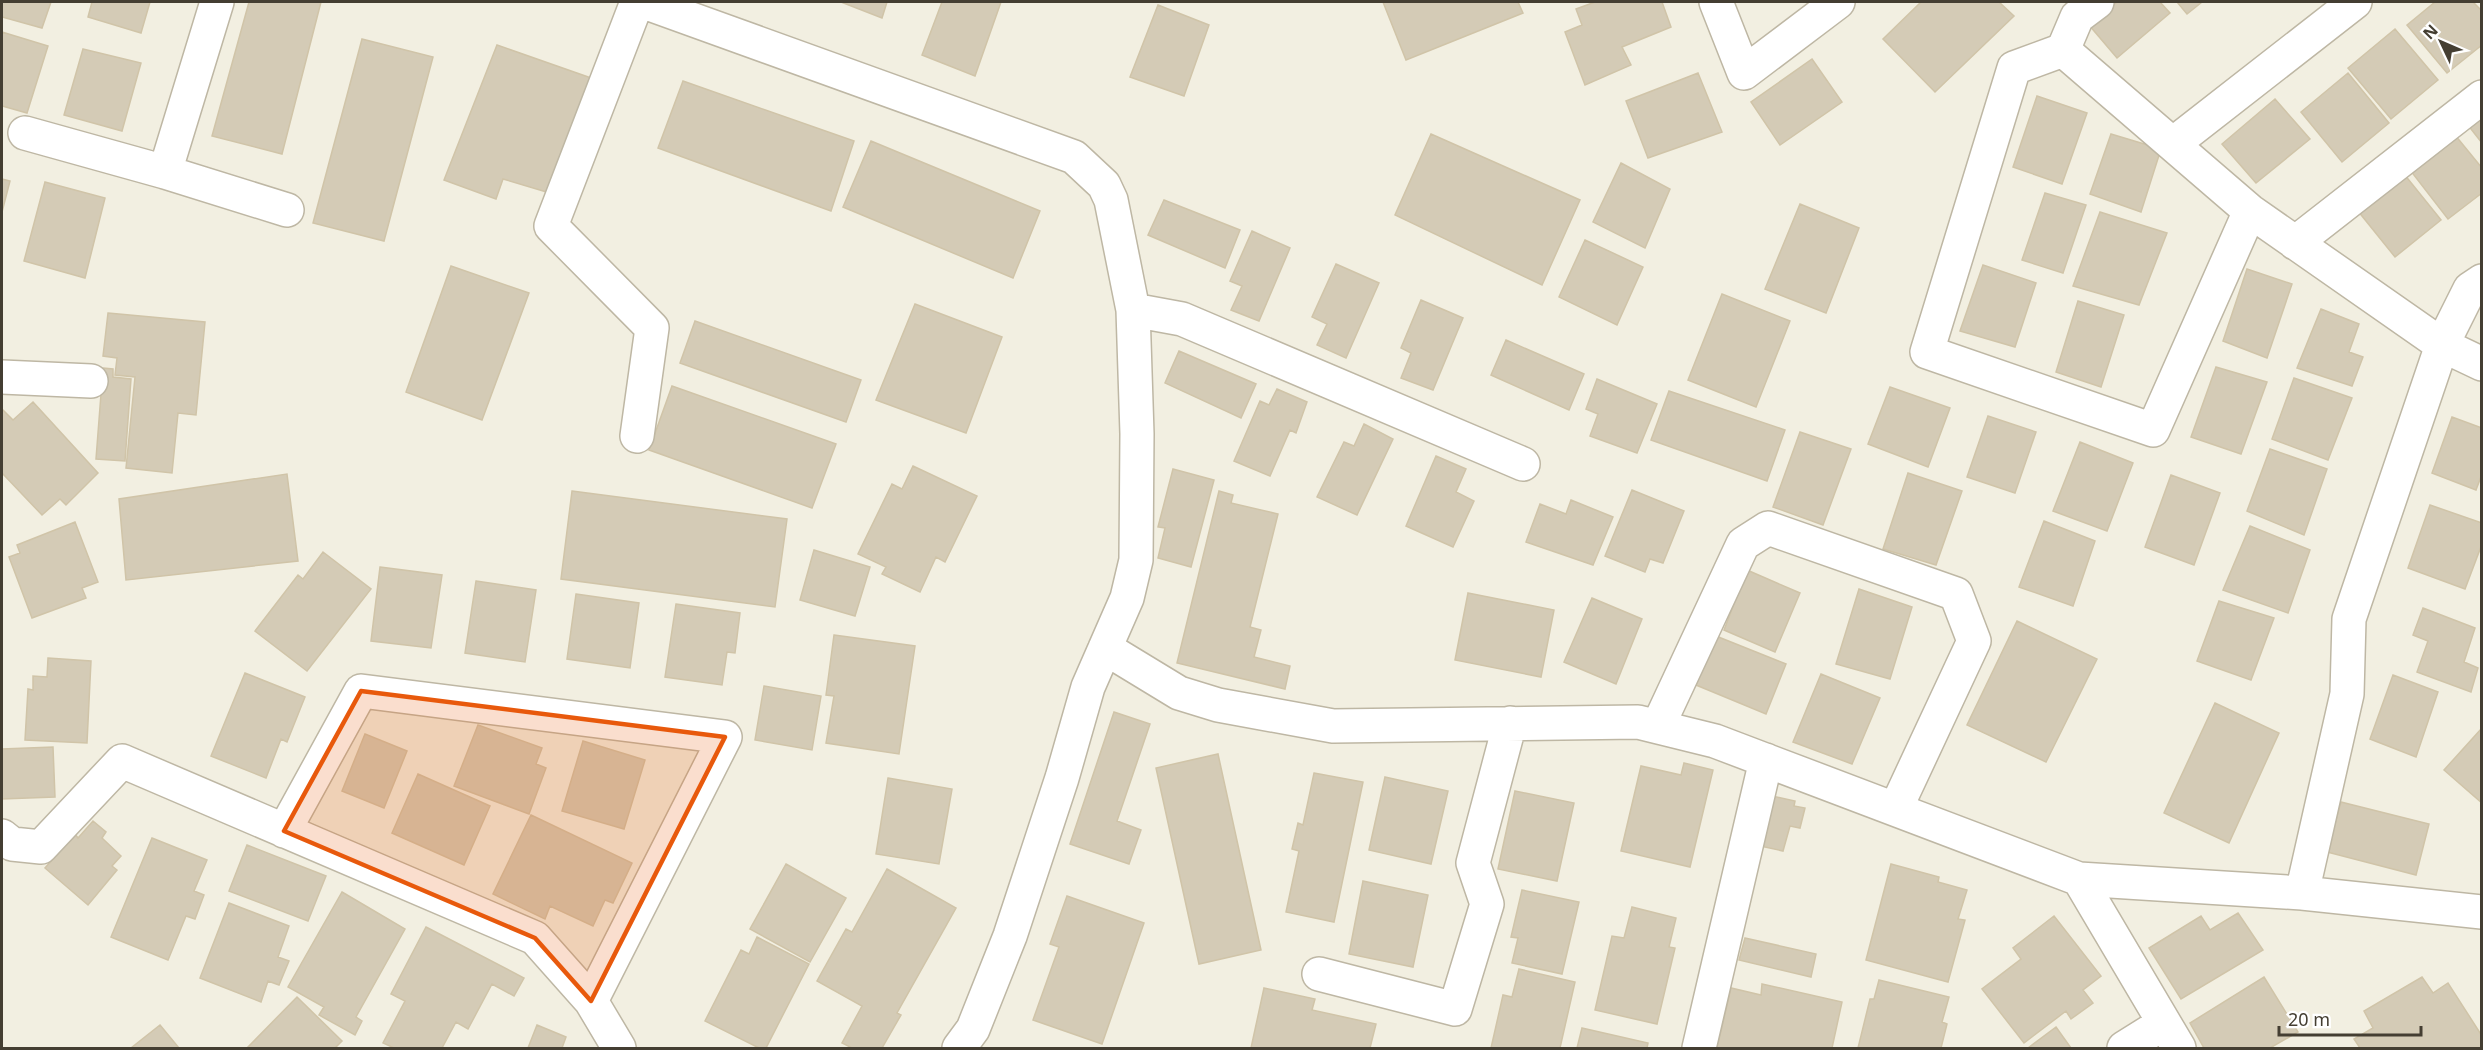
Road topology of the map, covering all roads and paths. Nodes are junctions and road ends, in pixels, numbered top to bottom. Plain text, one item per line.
1 (217, 2) edge
2 (636, 2) edge
3 (644, 2) edge
4 (1716, 2) edge
5 (1838, 2) edge
6 (2097, 2) edge
7 (2355, 2) edge
8 (2063, 50) junction
9 (2481, 97) edge
10 (25, 133) dead end
11 (2173, 144) junction
12 (165, 171) junction
13 (287, 210) dead end
14 (2250, 211) junction
15 (2295, 243) junction
16 (2481, 281) edge
17 (1133, 310) junction
18 (2442, 345) junction
19 (2481, 364) edge
20 (2, 377) edge
21 (91, 381) dead end
22 (637, 436) dead end
23 (1523, 464) dead end
24 (1105, 648) junction
25 (1510, 723) junction
26 (1658, 726) junction
27 (1766, 760) junction
28 (1896, 808) junction
29 (284, 831) junction
30 (2, 836) edge
31 (2079, 879) junction
32 (2302, 893) junction
33 (2481, 912) edge
34 (1319, 974) dead end
35 (591, 1001) junction
36 (2171, 1036) edge
37 (619, 1048) edge
38 (959, 1048) edge
39 (1699, 1048) edge
40 (2124, 1048) edge

1 - 12 street
2 - 22 street
3 - 17 street
4 - 5 street
6 - 8 street
7 - 11 street
8 - 11 street
8 - 14 street
9 - 15 street
10 - 12 street
11 - 14 street
12 - 13 street
14 - 15 street
15 - 18 street
16 - 18 street
17 - 23 street
17 - 24 street
18 - 19 street
18 - 32 street
20 - 21 street
24 - 25 street
24 - 38 street
25 - 26 street
25 - 34 street
26 - 27 street
26 - 28 street
27 - 28 street
27 - 39 street
28 - 31 street
29 - 30 street
29 - 35 street
29 - 35 street
31 - 32 street
31 - 36 street
32 - 33 street
35 - 37 street
36 - 40 street

